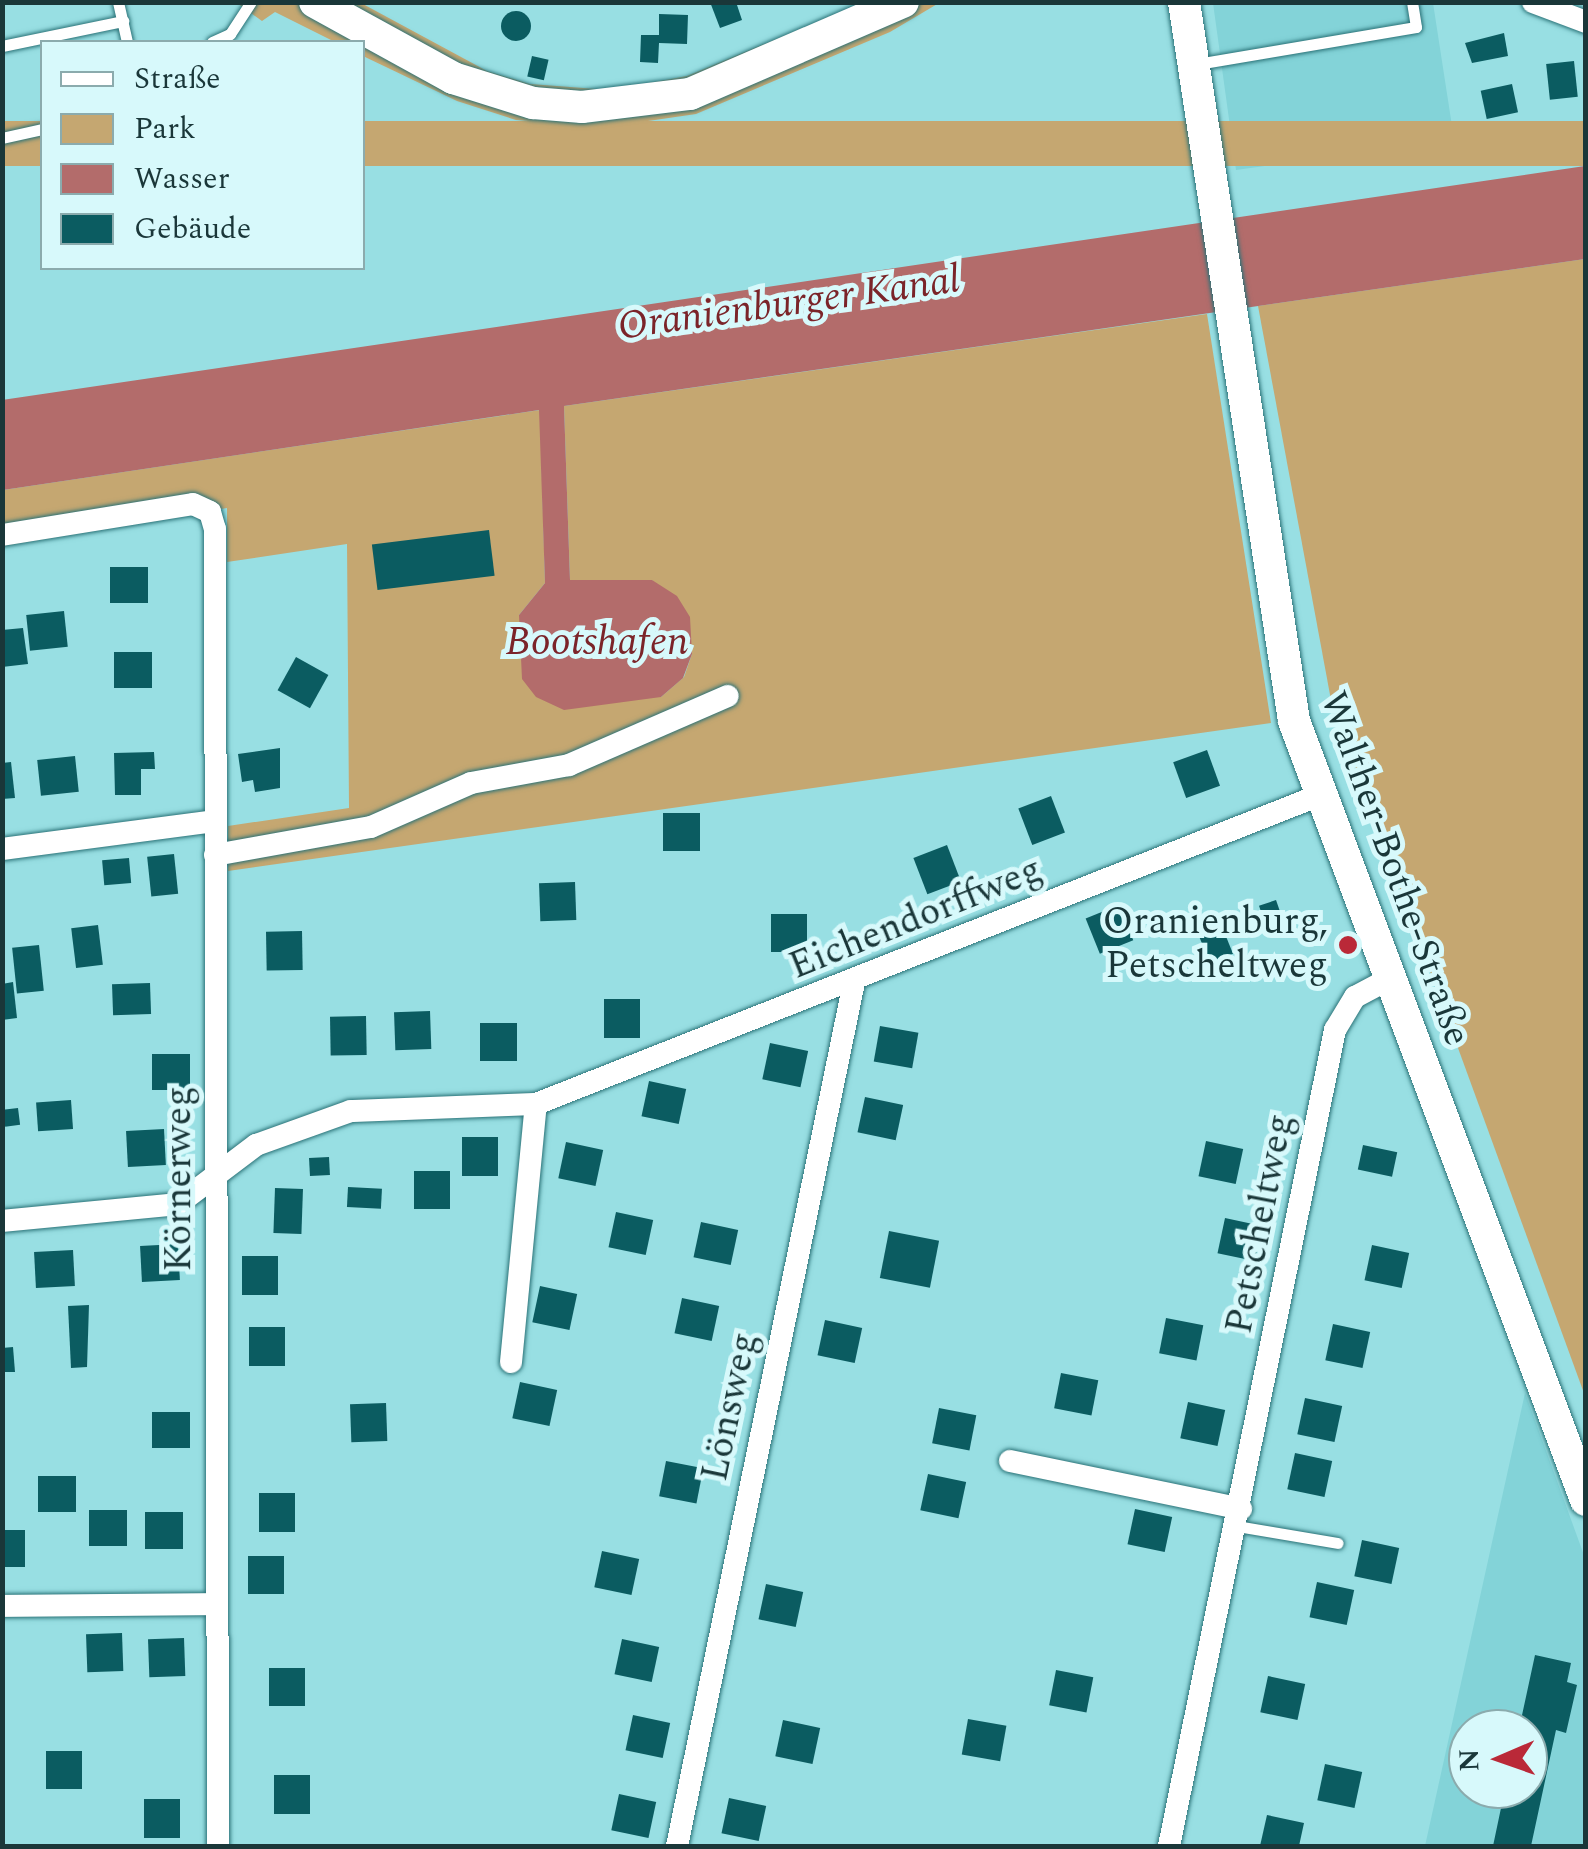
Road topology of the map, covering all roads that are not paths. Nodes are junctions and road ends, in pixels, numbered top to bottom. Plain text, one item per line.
1 (118, 2) edge
2 (252, 2) edge
3 (315, 2) edge
4 (903, 2) edge
5 (1184, 2) edge
6 (1412, 2) edge
7 (1533, 2) edge
8 (123, 20) junction
9 (1586, 22) edge
10 (127, 40) edge
11 (216, 40) edge
12 (2, 46) edge
13 (1193, 64) junction
14 (40, 129) edge
15 (2, 138) edge
16 (2, 534) edge
17 (728, 696) dead end
18 (1320, 795) junction
19 (214, 821) junction
20 (2, 849) edge
21 (215, 855) junction
22 (1390, 978) junction
23 (854, 982) junction
24 (536, 1104) junction
25 (215, 1176) junction
26 (2, 1221) edge
27 (511, 1362) dead end
28 (1010, 1461) dead end
29 (1586, 1500) edge
30 (1239, 1518) junction
31 (1338, 1543) dead end
32 (217, 1604) junction
33 (2, 1606) edge
34 (218, 1846) edge
35 (677, 1846) edge
36 (1169, 1846) edge

1 - 8 lane
2 - 11 lane
3 - 4 street
5 - 13 street, Walther-Bothe-Straße
6 - 13 lane
7 - 9 street
8 - 10 lane
8 - 12 lane
13 - 18 street, Walther-Bothe-Straße
14 - 15 lane
16 - 19 street, Körnerweg
17 - 21 street
18 - 22 street, Walther-Bothe-Straße
18 - 23 street, Eichendorffweg
19 - 20 street
19 - 21 street, Körnerweg
21 - 25 street, Körnerweg
22 - 29 street, Walther-Bothe-Straße
22 - 30 street, Petscheltweg
23 - 24 street, Eichendorffweg
23 - 35 street, Lönsweg
24 - 25 street, Eichendorffweg
24 - 27 street
25 - 26 street, Eichendorffweg
25 - 32 street, Körnerweg
28 - 30 street
30 - 31 lane
30 - 36 street, Petscheltweg
32 - 33 street
32 - 34 street, Körnerweg

